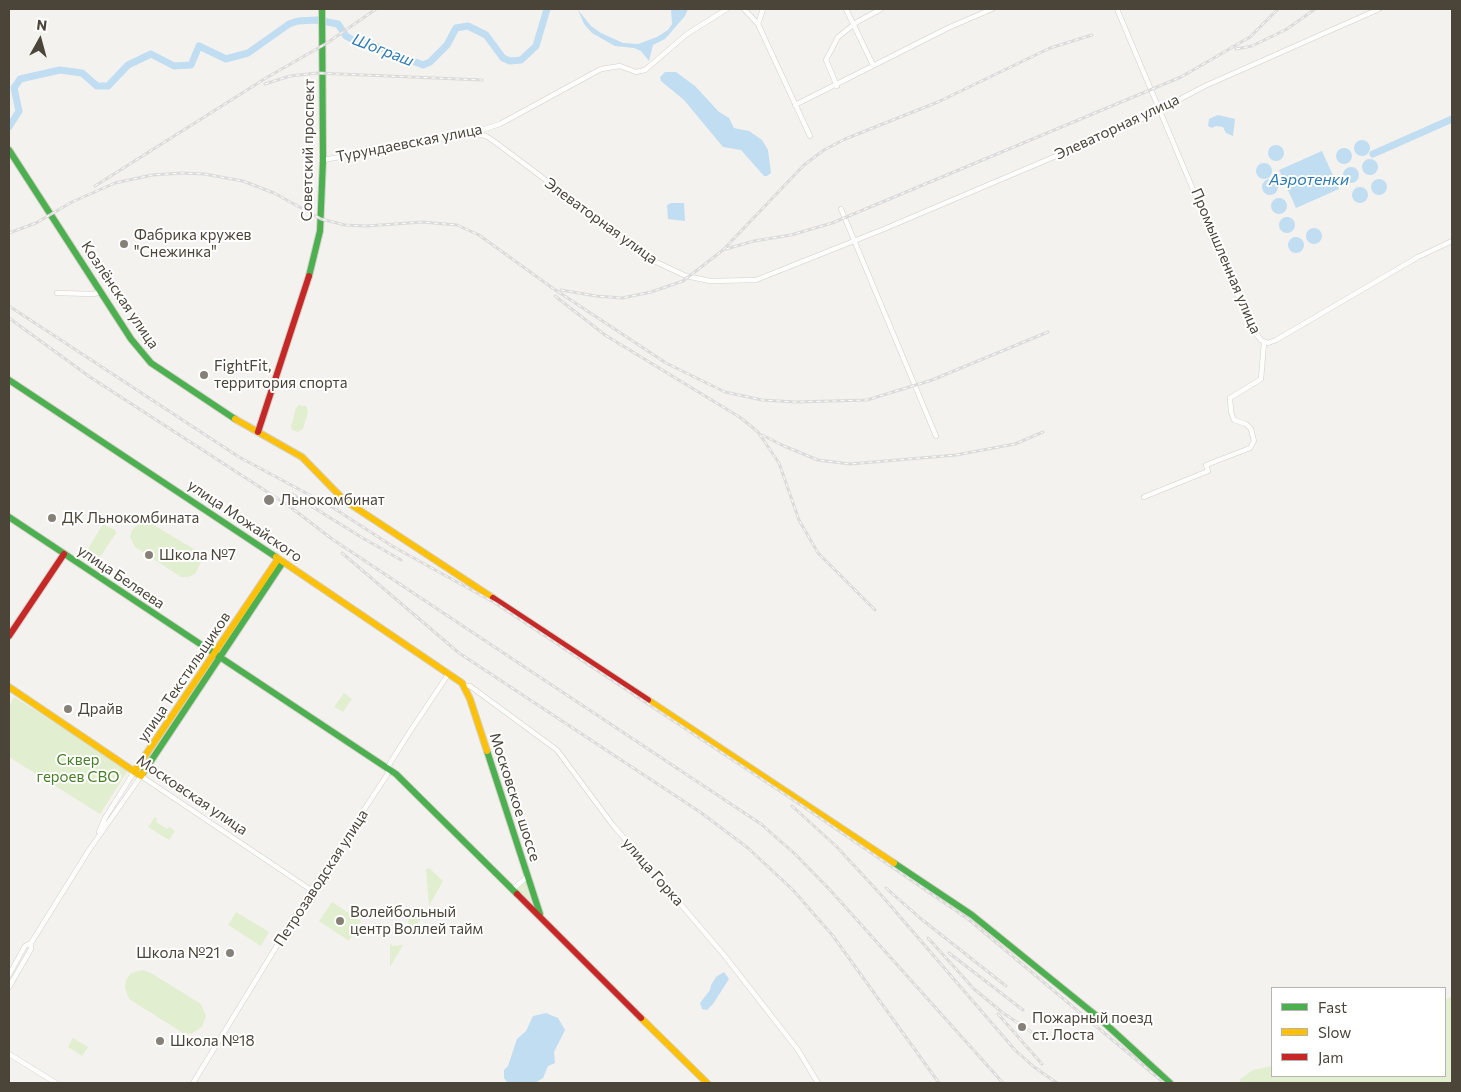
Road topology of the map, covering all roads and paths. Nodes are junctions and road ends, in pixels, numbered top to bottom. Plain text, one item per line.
1 (728, 9) edge
2 (744, 9) edge
3 (764, 9) edge
4 (846, 9) edge
5 (881, 9) edge
6 (992, 9) edge
7 (1117, 9) edge
8 (1379, 9) edge
9 (322, 10) edge
10 (758, 24) junction
11 (854, 24) junction
12 (873, 65) junction
13 (837, 86) junction
14 (795, 105) junction
15 (1160, 110) junction
16 (472, 133) junction
17 (810, 136) dead end
18 (9, 150) edge
19 (323, 160) junction
20 (841, 209) dead end
21 (854, 241) junction
22 (1452, 241) edge
23 (101, 292) junction
24 (57, 293) dead end
25 (1264, 342) junction
26 (9, 380) edge
27 (259, 429) junction
28 (936, 436) dead end
29 (1144, 497) dead end
30 (10, 519) edge
31 (64, 554) junction
32 (281, 560) junction
33 (9, 636) edge
34 (217, 656) junction
35 (449, 673) junction
36 (464, 686) junction
37 (9, 687) edge
38 (389, 769) junction
39 (137, 774) junction
40 (105, 818) junction
41 (111, 821) junction
42 (98, 836) junction
43 (528, 876) junction
44 (513, 888) junction
45 (311, 890) junction
46 (540, 916) junction
47 (31, 943) junction
48 (9, 975) edge
49 (9, 987) edge
50 (9, 1054) edge
51 (56, 1083) edge
52 (193, 1083) edge
53 (707, 1083) edge
54 (818, 1083) edge
55 (1170, 1083) edge

1 - 16 street, Турундаевская улица
2 - 10 street
3 - 10 street
4 - 11 street
5 - 11 street
6 - 12 street
7 - 15 street, Промышленная улица
8 - 15 street, Элеваторная улица
9 - 19 street, Советский проспект
10 - 14 street
11 - 12 street
11 - 13 street
12 - 13 street
13 - 14 street
14 - 17 street
15 - 21 street, Элеваторная улица
15 - 25 street, Промышленная улица
16 - 19 street, Турундаевская улица
16 - 21 street, Элеваторная улица
18 - 23 street, Козлёнская улица
19 - 27 street, Советский проспект
20 - 21 street
21 - 28 street
22 - 25 street, Промышленная улица
23 - 24 street
23 - 27 street, Козлёнская улица
25 - 29 street
26 - 32 street, улица Можайского
27 - 55 street, Козлёнская улица
30 - 31 street, улица Беляева
31 - 33 street
31 - 34 street, улица Беляева
32 - 34 street, улица Текстильщиков
32 - 35 street, улица Можайского
34 - 38 street, улица Беляева
34 - 39 street, улица Текстильщиков
35 - 36 street, улица Можайского
35 - 38 street, Петрозаводская улица
36 - 43 street, Московское шоссе
36 - 54 street, улица Горка
37 - 39 street, Московская улица
38 - 44 street, Московское шоссе
38 - 45 street, Петрозаводская улица
39 - 40 street, улица Текстильщиков
39 - 41 street, улица Текстильщиков
39 - 45 street, Московская улица
40 - 41 street
40 - 42 street, улица Текстильщиков
41 - 42 street, улица Текстильщиков
42 - 47 street, улица Текстильщиков
43 - 44 street
43 - 46 street, Московское шоссе
44 - 46 street, Московское шоссе
45 - 52 street, Петрозаводская улица
46 - 53 street, Московское шоссе
47 - 48 street, улица Текстильщиков
47 - 49 street, улица Текстильщиков
50 - 51 street

